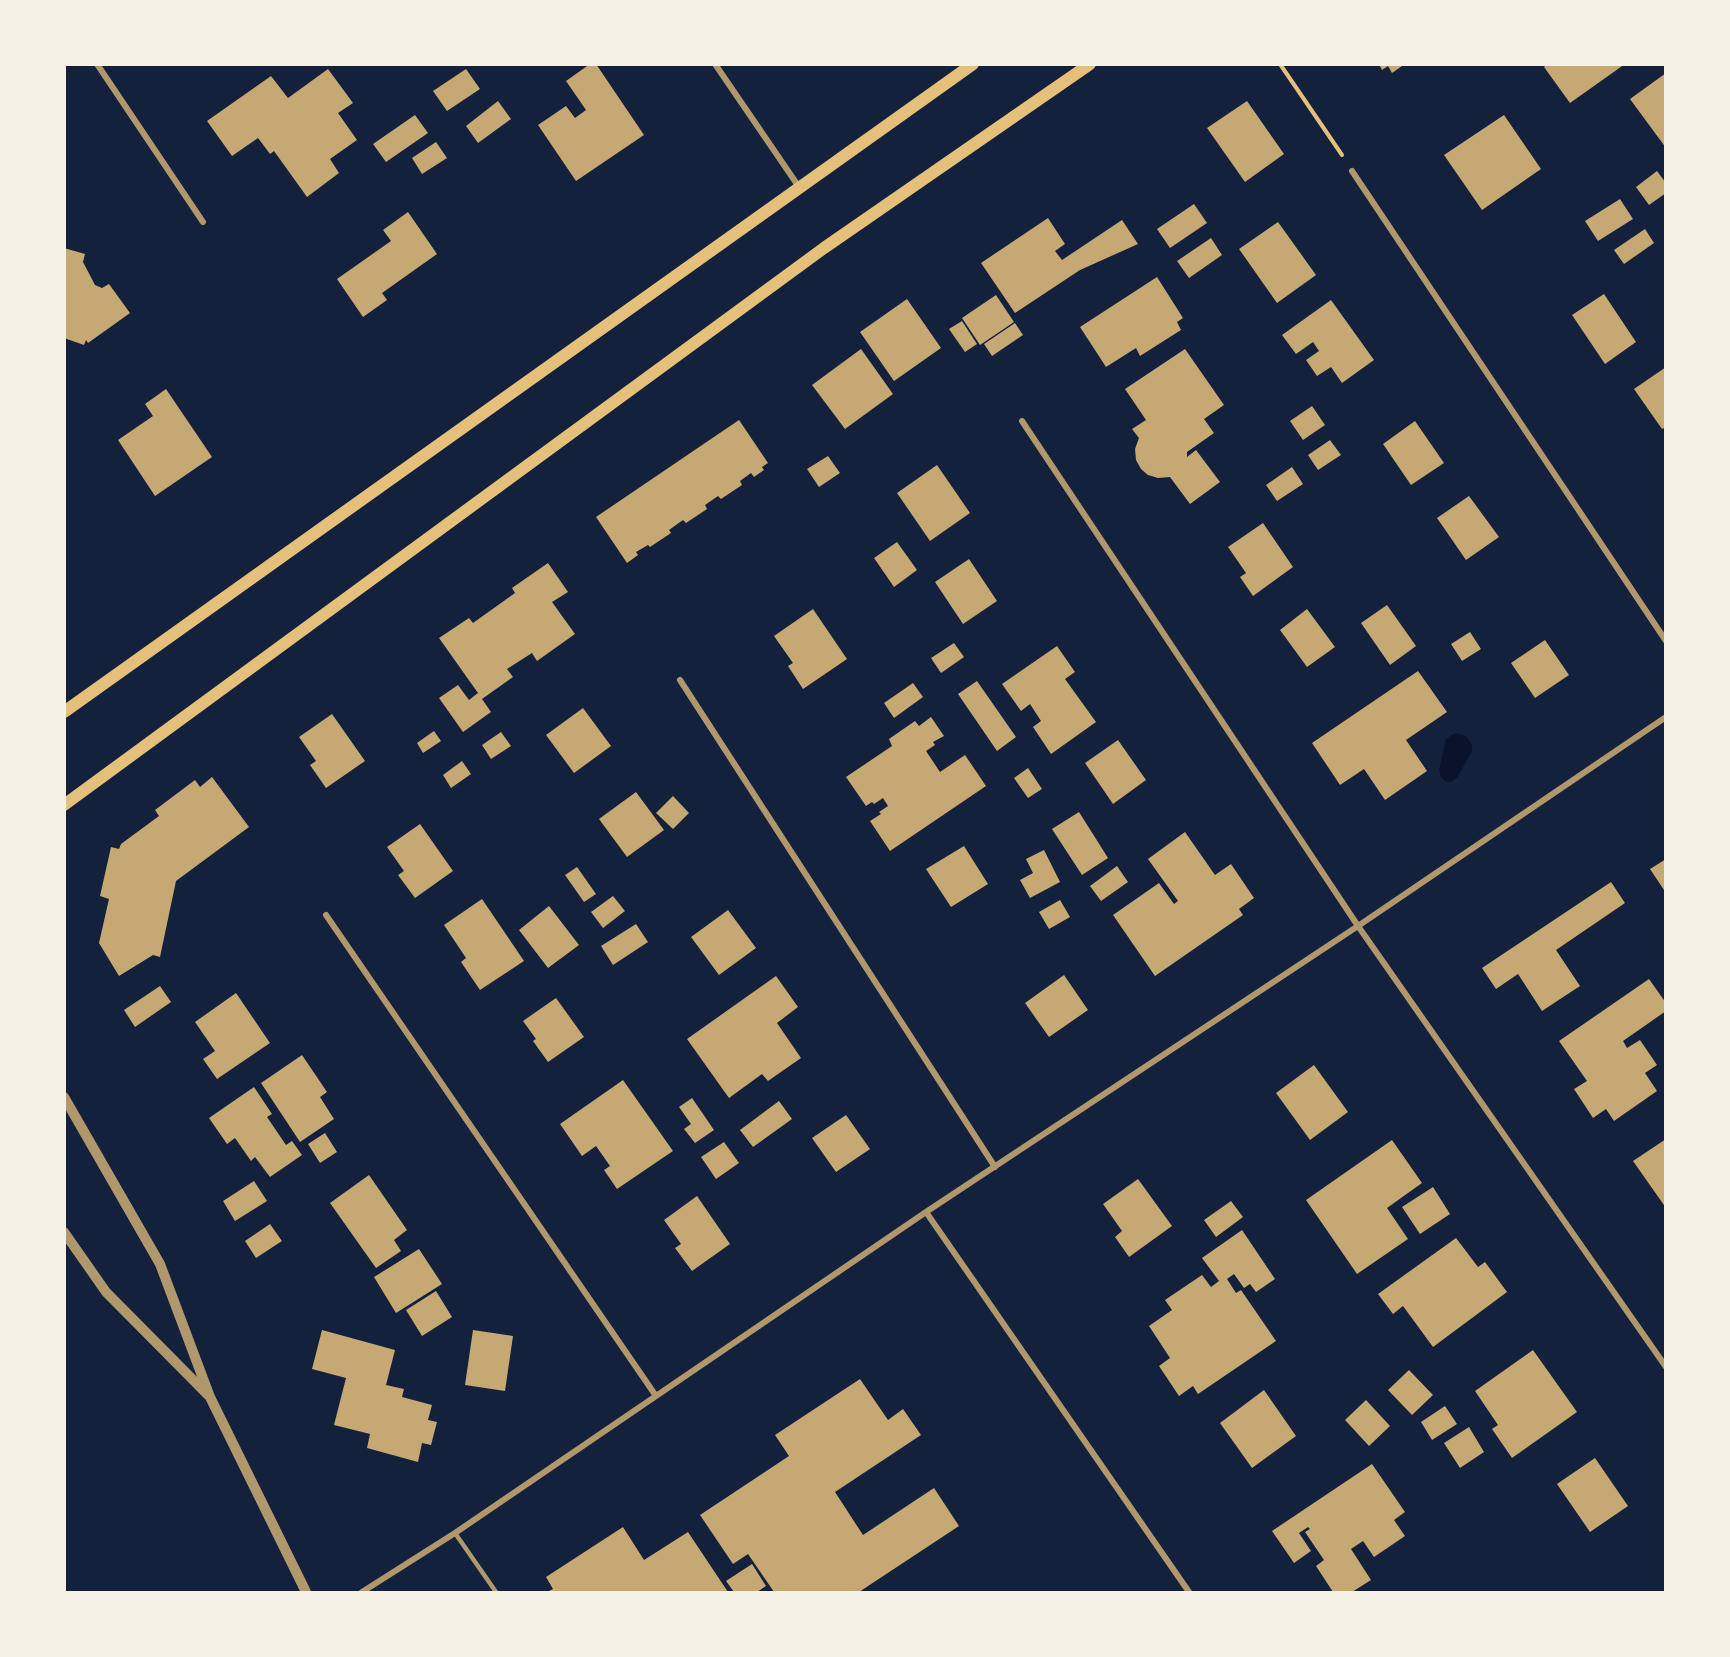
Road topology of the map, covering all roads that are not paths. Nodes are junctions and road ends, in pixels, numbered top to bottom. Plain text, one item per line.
1 (97, 64) edge
2 (715, 64) edge
3 (973, 64) edge
4 (1090, 64) edge
5 (1352, 171) road end
6 (799, 187) junction
7 (203, 222) dead end
8 (1022, 421) dead end
9 (1665, 641) edge
10 (680, 680) dead end
11 (67, 710) edge
12 (1665, 717) edge
13 (64, 805) edge
14 (326, 915) dead end
15 (1358, 926) junction
16 (64, 1097) edge
17 (995, 1167) junction
18 (926, 1212) junction
19 (64, 1232) edge
20 (1665, 1367) edge
21 (656, 1396) junction
22 (210, 1397) junction
23 (455, 1533) junction
24 (306, 1593) edge
25 (362, 1593) edge
26 (496, 1593) edge
27 (1189, 1593) edge

1 - 7 street
2 - 6 street
3 - 6 main road
4 - 13 main road
5 - 9 street
6 - 11 main road
8 - 15 street
10 - 17 street
12 - 15 street
14 - 21 street
15 - 17 street
15 - 20 street
16 - 22 street
17 - 18 street
18 - 21 street
18 - 27 street
19 - 22 street
21 - 23 street
22 - 24 street
23 - 25 street
23 - 26 lane

